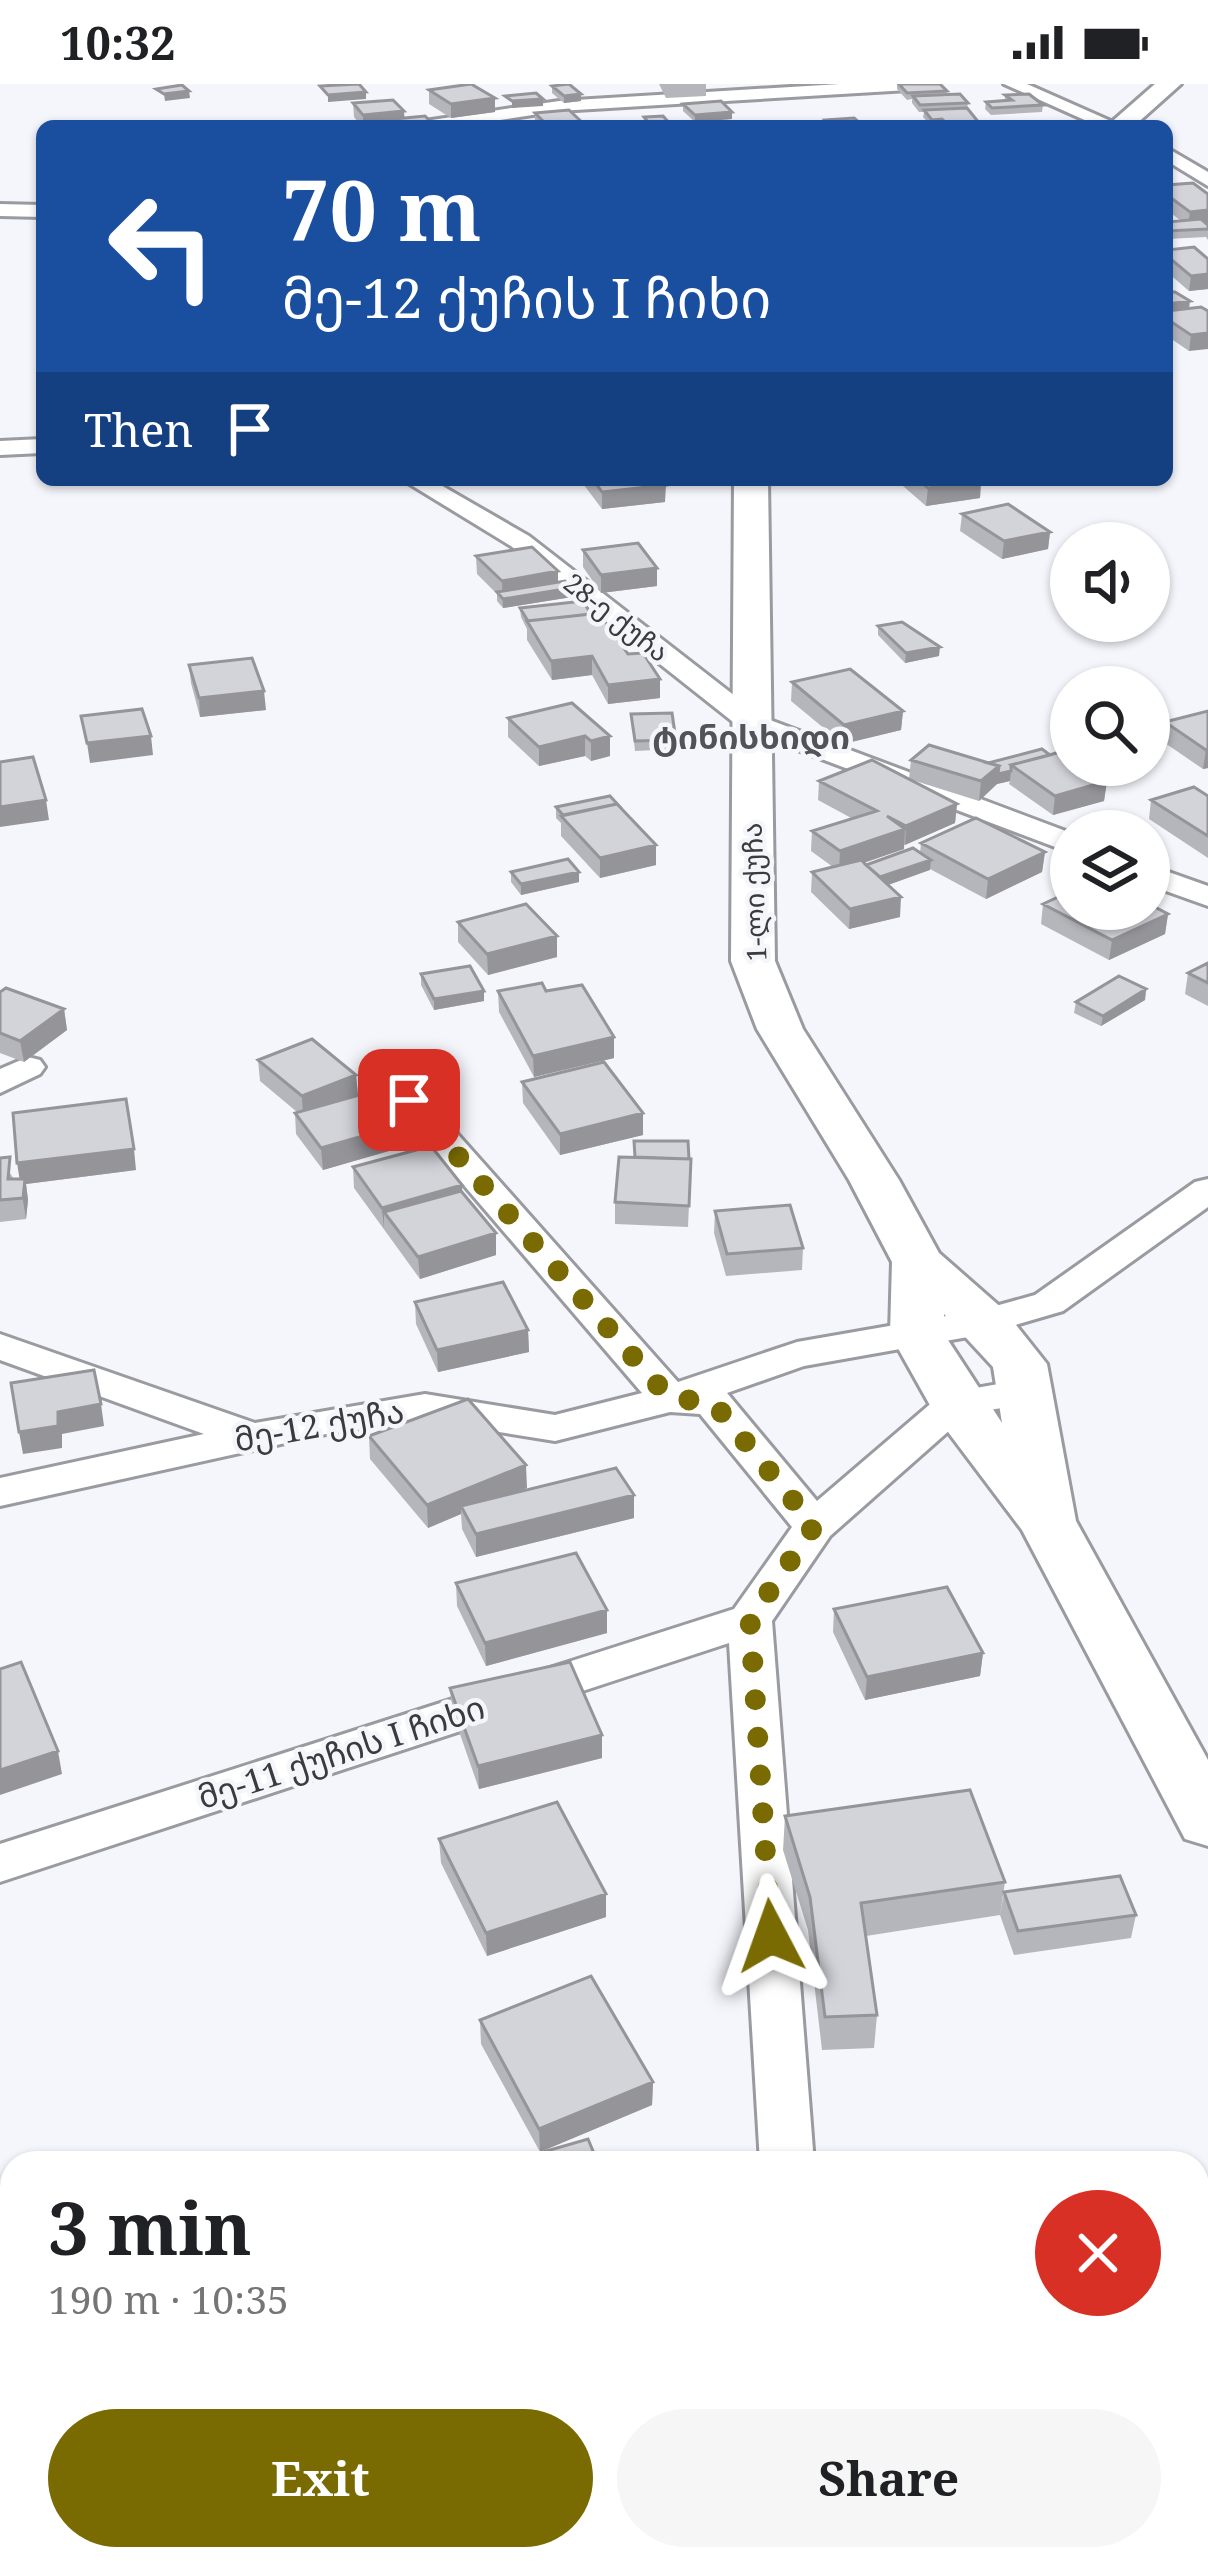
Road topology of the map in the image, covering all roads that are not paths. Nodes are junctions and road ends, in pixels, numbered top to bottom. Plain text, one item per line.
1 (535, 84) edge
2 (925, 84) edge
3 (1012, 84) edge
4 (1169, 84) edge
5 (559, 106) junction
6 (465, 120) edge
7 (1101, 120) edge
8 (1124, 120) edge
9 (1173, 157) edge
10 (1208, 180) edge
11 (0, 210) edge
12 (36, 211) edge
13 (36, 446) edge
14 (0, 448) edge
15 (426, 486) edge
16 (751, 486) edge
17 (752, 723) junction
18 (1050, 836) edge
19 (1170, 882) edge
20 (1208, 897) edge
21 (409, 1100) dead end
22 (1208, 1190) edge
23 (918, 1262) junction
24 (916, 1334) junction
25 (0, 1346) edge
26 (1010, 1359) junction
27 (670, 1399) junction
28 (956, 1403) junction
29 (250, 1436) junction
30 (0, 1492) edge
31 (1047, 1520) junction
32 (814, 1526) junction
33 (750, 1620) junction
34 (1208, 1821) edge
35 (0, 1862) edge
36 (786, 2151) edge

1 - 5 street
2 - 5 street
3 - 7 street
4 - 8 main road
5 - 6 street
9 - 10 street
11 - 12 street
13 - 14 street
15 - 17 street, 28-ე ქუჩა
16 - 17 main road, 1-ლი ქუჩა
17 - 18 street, 28-ე ქუჩა
17 - 23 main road, 1-ლი ქუჩა
19 - 20 street
21 - 27 street
22 - 26 street
23 - 24 main road, 1-ლი ქუჩა
23 - 26 main road, 1-ლი ქუჩა
24 - 26 street, მე-12 ქუჩა
24 - 27 street, მე-12 ქუჩა
24 - 28 main road
25 - 29 street
26 - 28 street
26 - 31 main road
27 - 29 street, მე-12 ქუჩა
27 - 32 street
28 - 31 main road
28 - 32 street
29 - 30 street, მე-12 ქუჩა
31 - 34 main road
32 - 33 street
33 - 35 street, მე-11 ქუჩის I ჩიხი
33 - 36 street

